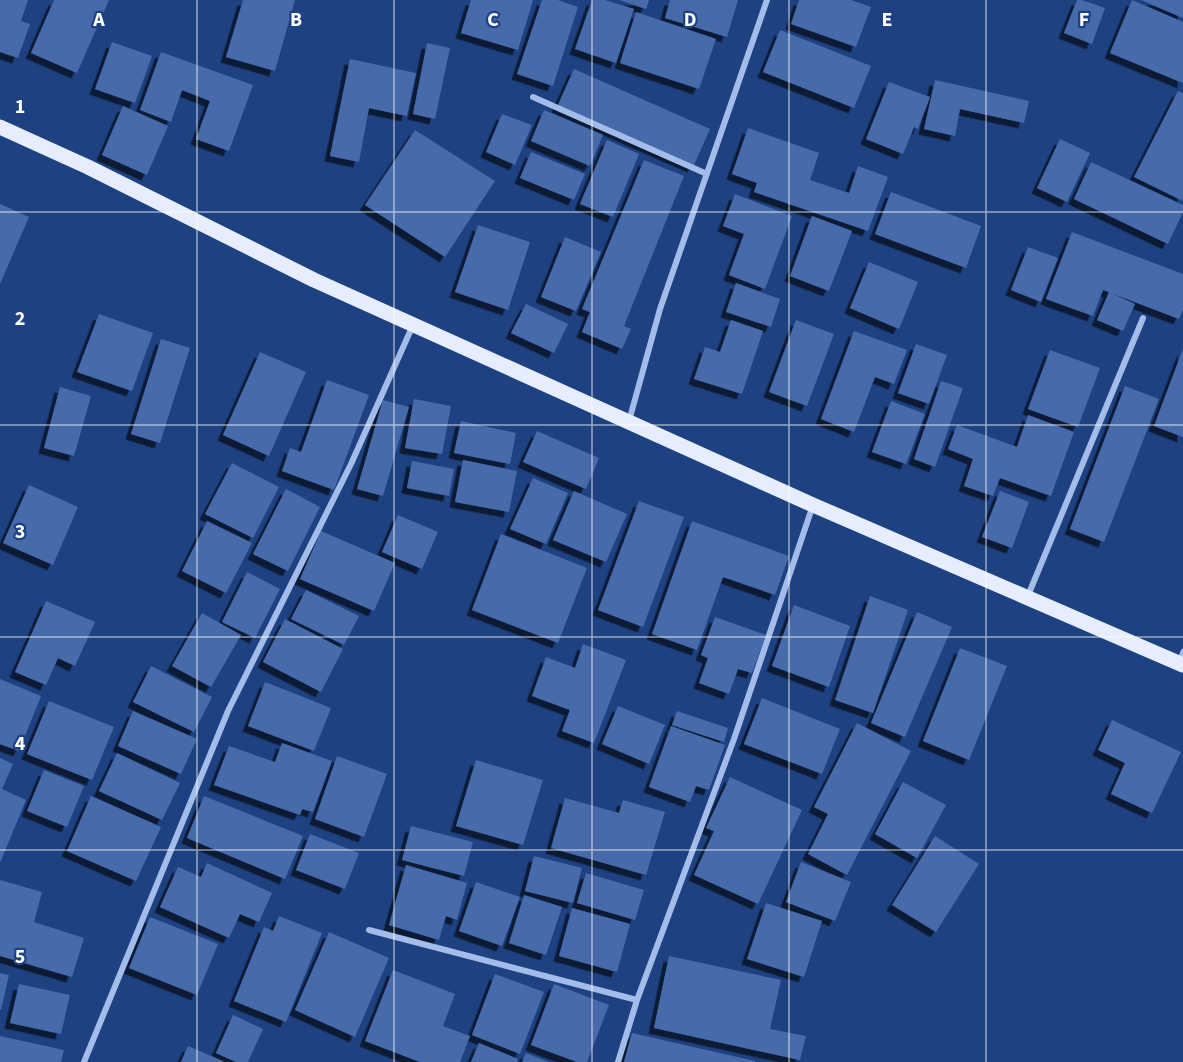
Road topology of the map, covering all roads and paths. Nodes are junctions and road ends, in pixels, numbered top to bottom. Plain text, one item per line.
1 (767, 0) edge
2 (533, 97) dead end
3 (0, 127) edge
4 (707, 174) junction
5 (1143, 318) dead end
6 (413, 325) junction
7 (629, 421) junction
8 (813, 505) junction
9 (1027, 598) junction
10 (1181, 660) edge
11 (369, 930) dead end
12 (637, 1000) junction
13 (84, 1062) edge
14 (618, 1062) edge

1 - 4 street
2 - 4 street
3 - 6 main road
4 - 7 street
5 - 9 street
6 - 7 main road
6 - 13 street
7 - 8 main road
8 - 9 main road
8 - 12 street
9 - 10 main road
11 - 12 street
12 - 14 street

